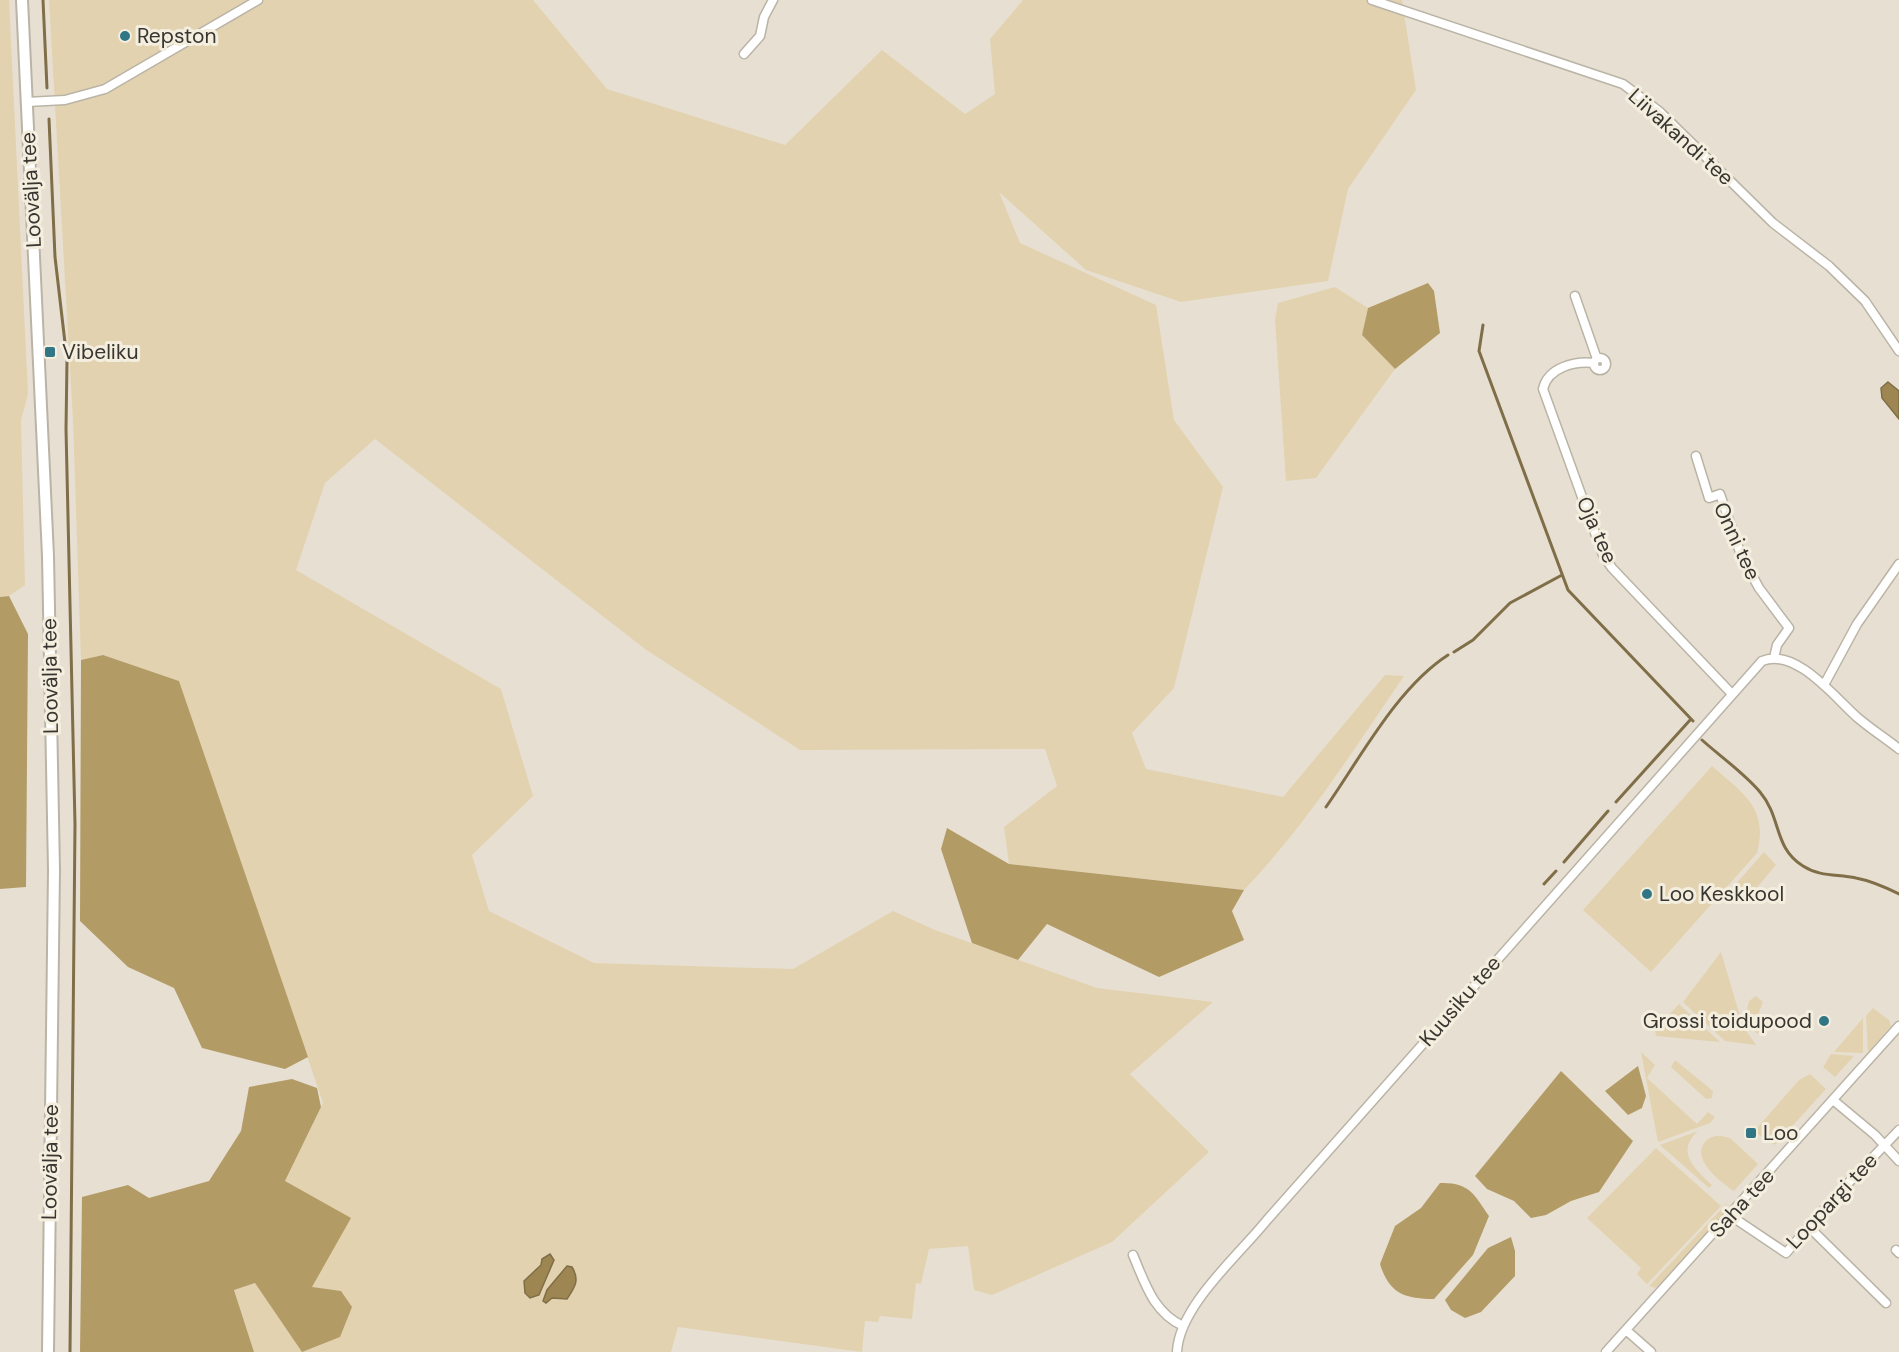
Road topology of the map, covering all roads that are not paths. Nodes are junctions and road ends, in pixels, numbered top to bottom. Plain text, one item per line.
1 (22, 0) edge
2 (258, 0) edge
3 (773, 0) edge
4 (1372, 0) edge
5 (744, 54) dead end
6 (27, 102) junction
7 (1575, 296) dead end
8 (1899, 351) edge
9 (1696, 456) dead end
10 (1899, 564) edge
11 (1774, 658) junction
12 (1824, 685) junction
13 (1732, 694) junction
14 (1899, 749) edge
15 (1899, 1026) edge
16 (1833, 1100) junction
17 (1899, 1130) edge
18 (1883, 1146) junction
19 (1899, 1161) edge
20 (1731, 1216) junction
21 (1809, 1227) junction
22 (1133, 1255) dead end
23 (1887, 1303) dead end
24 (1183, 1326) junction
25 (1626, 1330) junction
26 (48, 1352) edge
27 (1176, 1352) edge
28 (1606, 1352) edge
29 (1651, 1352) edge

1 - 6 street, Loovälja tee
2 - 6 street
3 - 5 street
4 - 8 street, Liivakandi tee
6 - 26 street, Loovälja tee
7 - 13 street, Oja tee
9 - 11 street, Onni tee
10 - 12 street
11 - 12 street
11 - 13 street, Kuusiku tee
12 - 14 street
13 - 24 street, Kuusiku tee
15 - 16 street, Saha tee
16 - 18 street
16 - 20 street, Saha tee
17 - 18 street, Loopargi tee
18 - 19 street
18 - 21 street, Loopargi tee
20 - 21 street, Loopargi tee
20 - 25 street, Saha tee
21 - 23 street
22 - 24 street
24 - 27 street, Kuusiku tee
25 - 28 street, Saha tee
25 - 29 street

